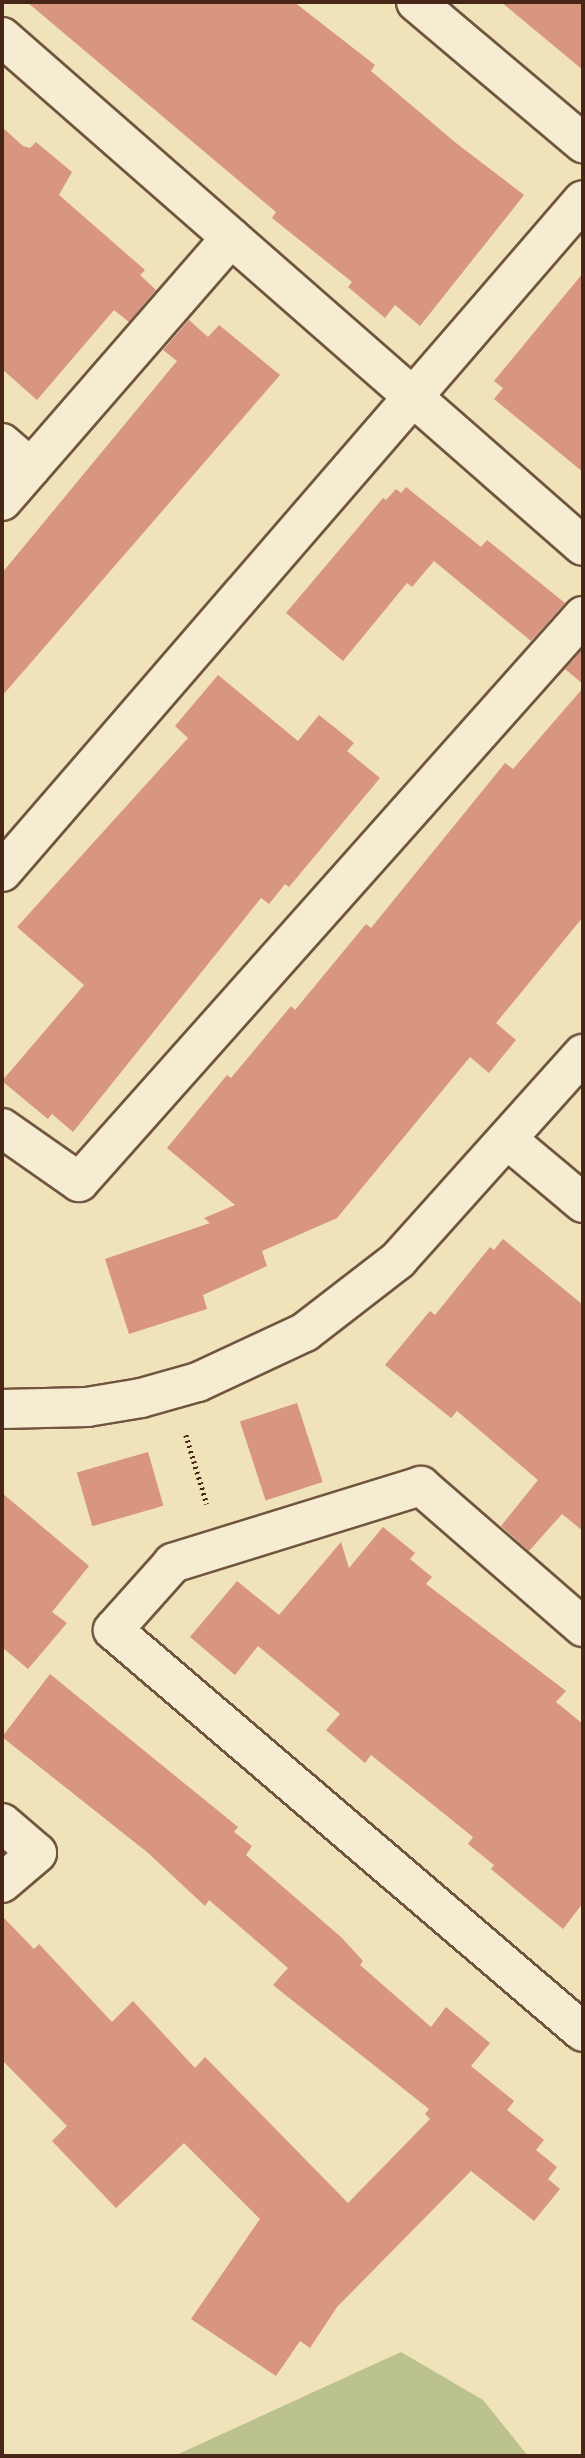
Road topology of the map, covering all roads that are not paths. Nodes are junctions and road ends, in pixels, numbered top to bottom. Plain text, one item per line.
1 (437, 8) edge
2 (2, 37) edge
3 (583, 143) edge
4 (583, 200) edge
5 (231, 238) junction
6 (413, 395) junction
7 (2, 443) edge
8 (31, 468) junction
9 (2, 501) edge
10 (583, 546) edge
11 (583, 616) edge
12 (2, 872) edge
13 (583, 1054) edge
14 (2, 1128) edge
15 (508, 1140) junction
16 (583, 1203) edge
17 (2, 1409) edge
18 (583, 1627) edge
19 (2, 1823) edge
20 (2, 1883) edge
21 (583, 2032) edge

1 - 3 street
2 - 5 street
4 - 6 street
5 - 6 street
5 - 8 street
6 - 10 street
6 - 12 street
7 - 8 street
8 - 9 street
11 - 14 street
13 - 15 street
15 - 16 street
15 - 17 street
18 - 21 street
19 - 20 street

